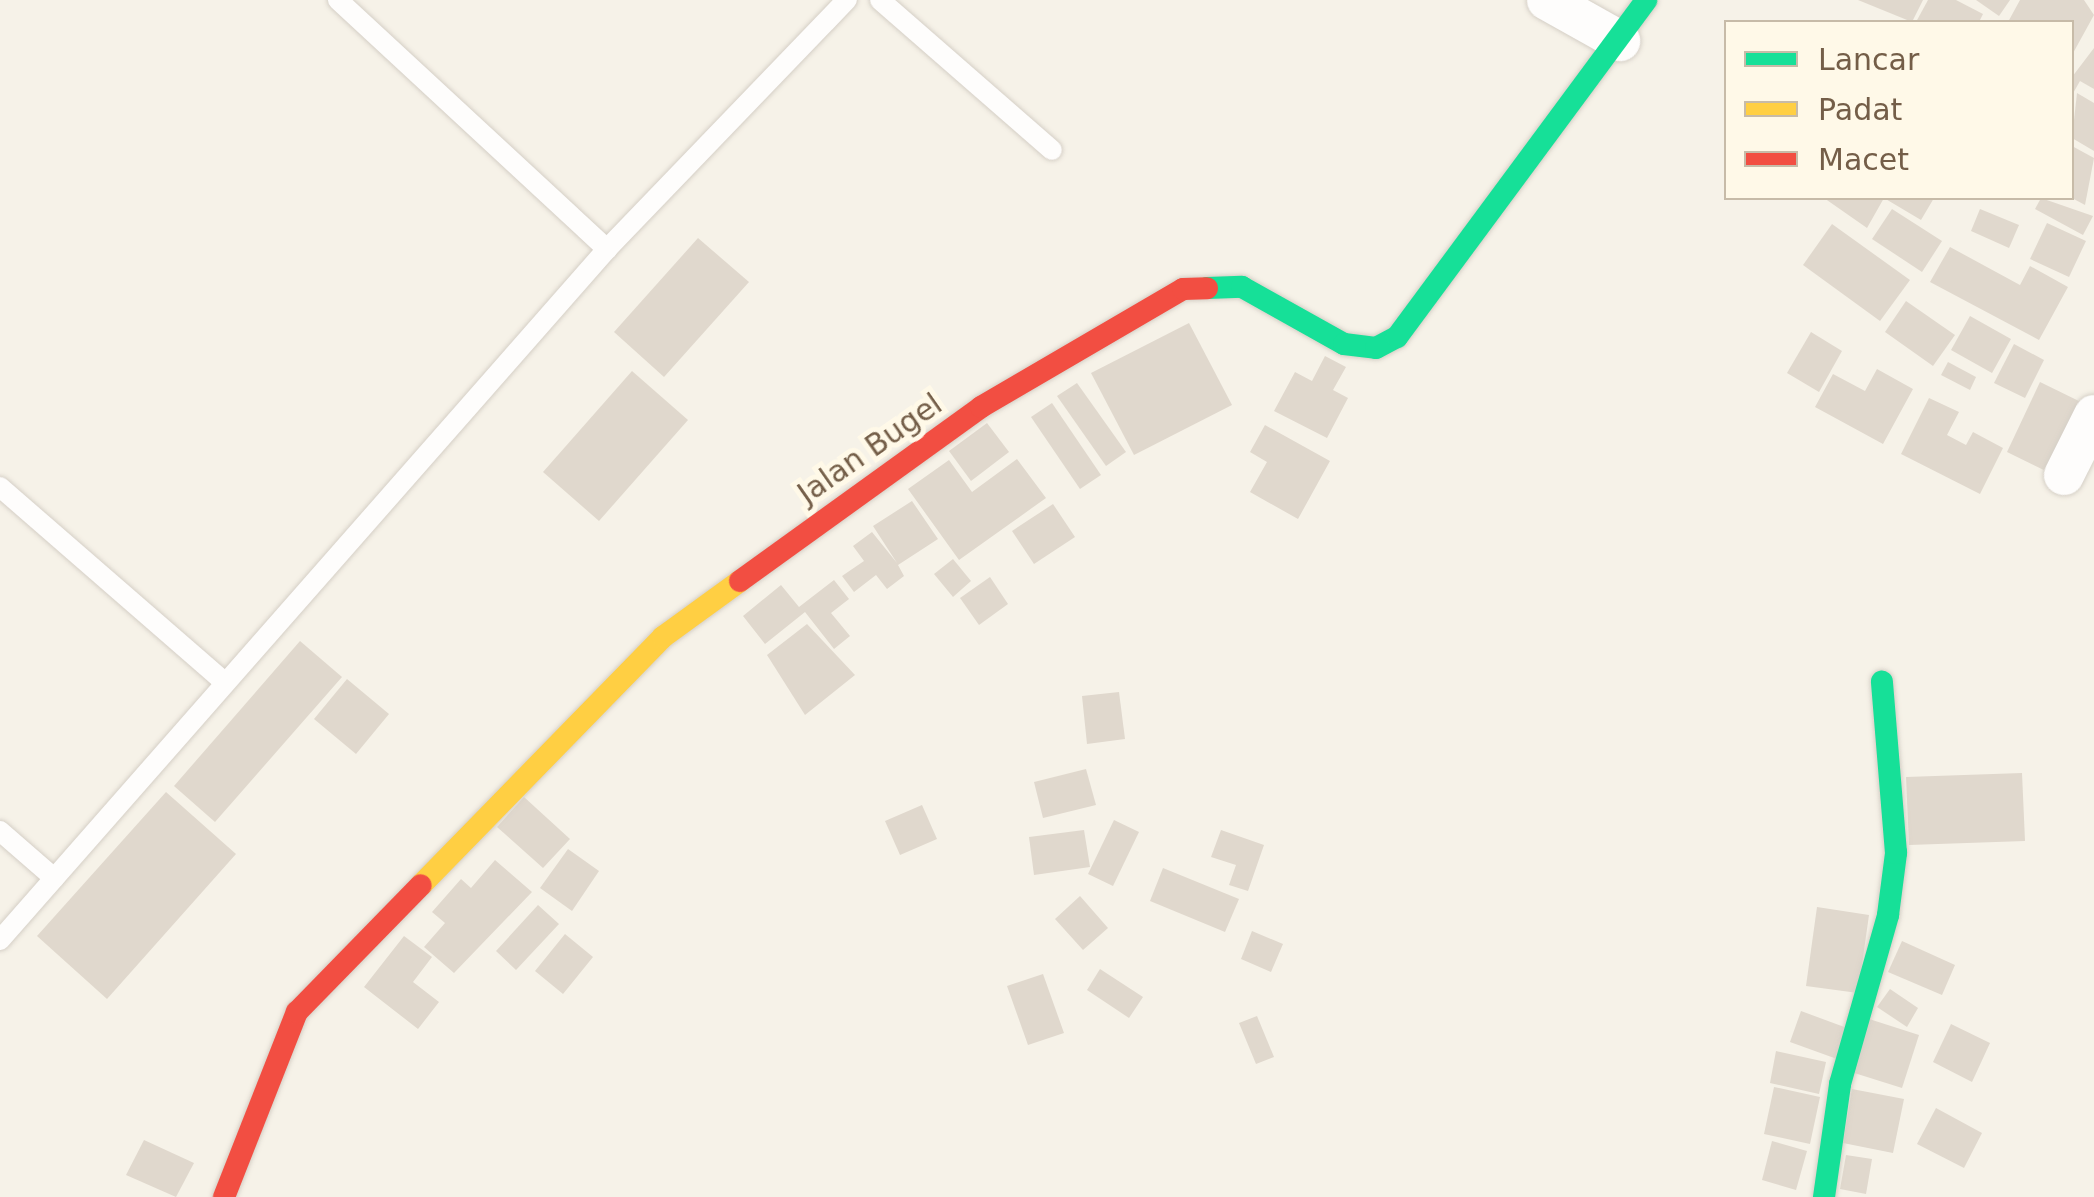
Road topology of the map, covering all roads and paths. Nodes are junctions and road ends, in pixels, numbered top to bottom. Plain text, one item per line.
1 (338, 0) edge
2 (847, 0) edge
3 (880, 0) edge
4 (1546, 0) edge
5 (1646, 0) edge
6 (1620, 41) junction
7 (1052, 150) dead end
8 (607, 248) junction
9 (2094, 415) edge
10 (2064, 475) dead end
11 (0, 486) edge
12 (224, 682) junction
13 (1882, 682) dead end
14 (0, 831) edge
15 (54, 878) junction
16 (0, 940) edge
17 (224, 1197) edge
18 (1824, 1197) edge

1 - 8 lane
2 - 8 lane
3 - 7 lane
4 - 6 street
5 - 6 street, Jalan Bugel
6 - 17 street, Jalan Bugel
8 - 12 lane
9 - 10 street
11 - 12 lane
12 - 15 lane
13 - 18 street
14 - 15 lane
15 - 16 lane

